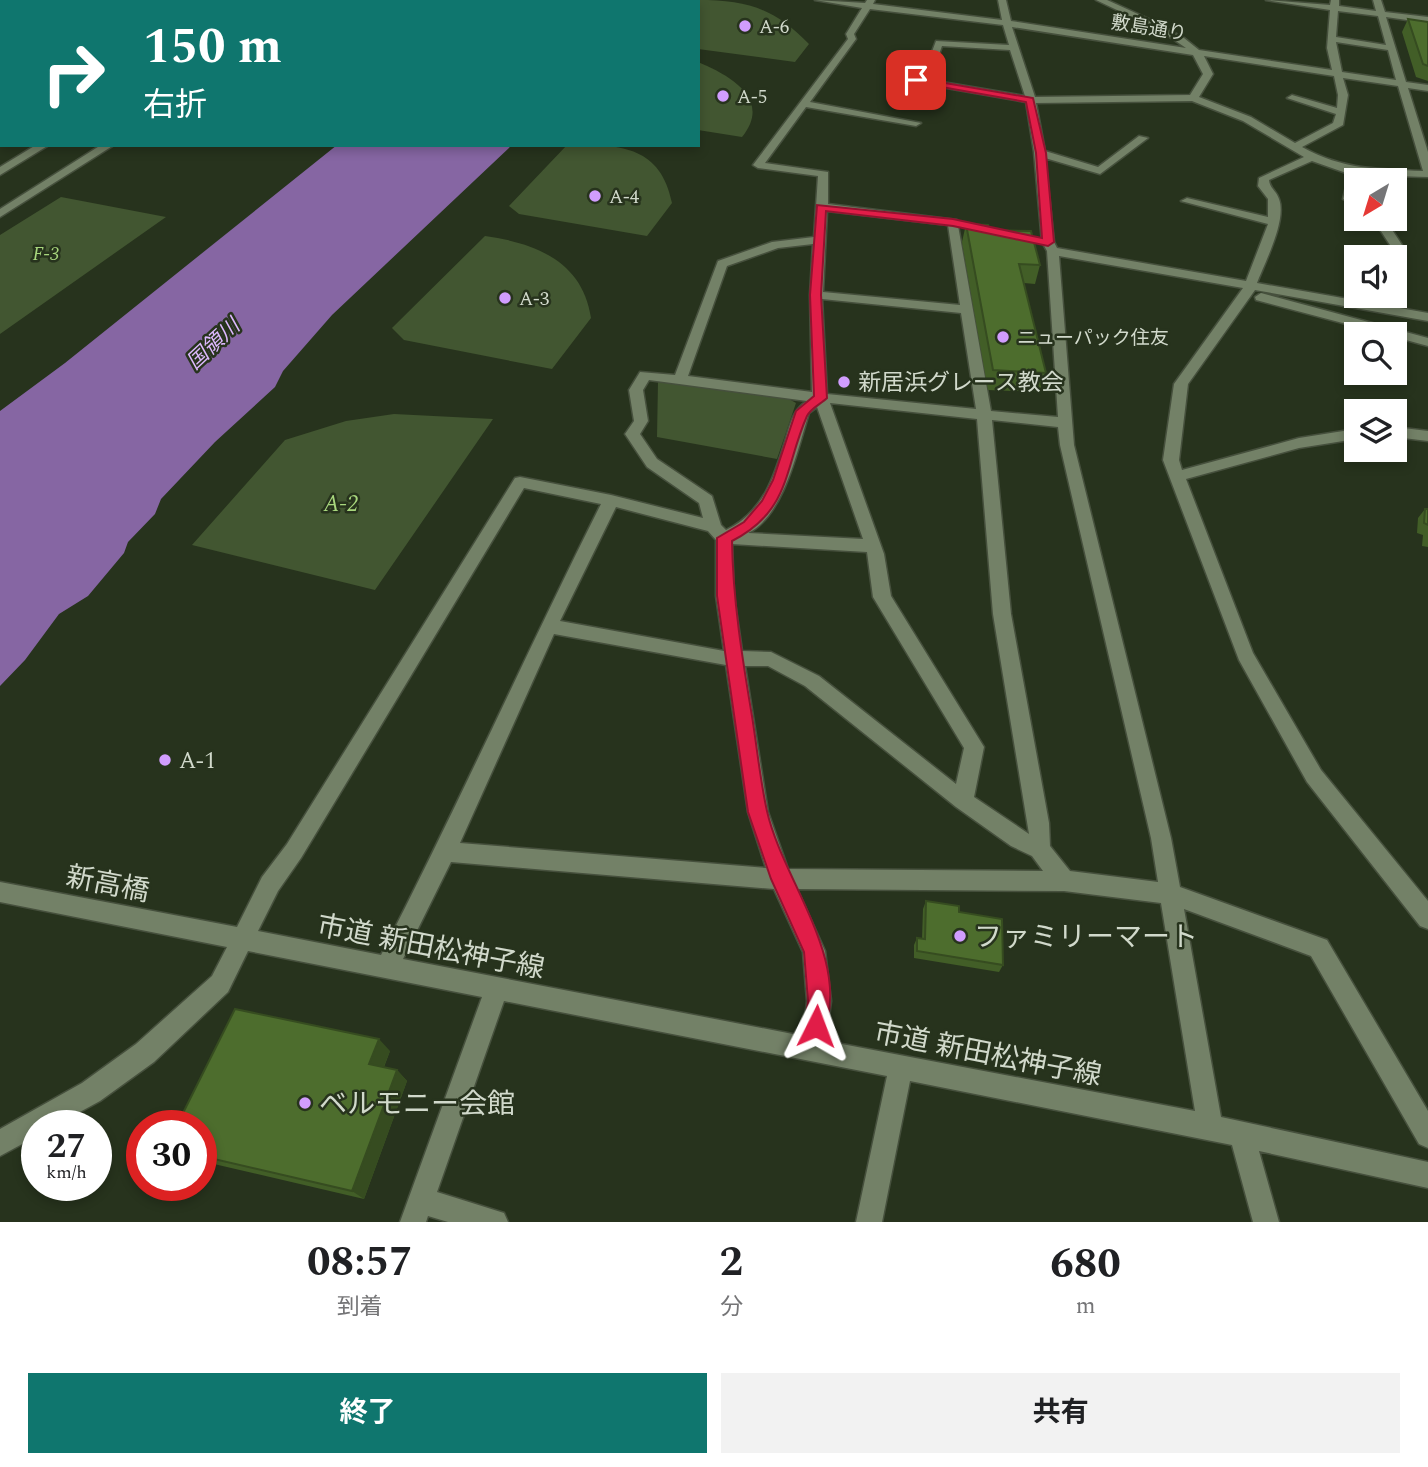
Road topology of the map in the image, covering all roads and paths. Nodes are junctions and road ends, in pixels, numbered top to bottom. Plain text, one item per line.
1 (820, 0) edge
2 (1002, 0) edge
3 (1100, 0) edge
4 (1270, 0) edge
5 (1377, 0) edge
6 (1335, 5) edge
7 (869, 6) edge
8 (1381, 15) junction
9 (1428, 20) edge
10 (1006, 23) junction
11 (1331, 39) junction
12 (1015, 48) junction
13 (1391, 48) junction
14 (1195, 52) junction
15 (1337, 74) junction
16 (925, 82) junction
17 (1401, 84) junction
18 (1428, 88) edge
19 (1193, 98) junction
20 (1030, 100) junction
21 (1289, 103) dead end
22 (803, 104) junction
23 (898, 106) dead end
24 (1340, 116) junction
25 (916, 123) dead end
26 (1143, 138) dead end
27 (1294, 146) junction
28 (41, 147) edge
29 (106, 147) edge
30 (1041, 153) junction
31 (1312, 157) junction
32 (1344, 168) edge
33 (1, 171) edge
34 (1407, 172) edge
35 (1428, 172) edge
36 (1187, 201) dead end
37 (821, 207) junction
38 (0, 214) edge
39 (1274, 222) junction
40 (818, 240) junction
41 (1045, 244) junction
42 (1250, 289) junction
43 (816, 295) junction
44 (1344, 299) edge
45 (1401, 308) edge
46 (967, 310) junction
47 (1428, 317) edge
48 (1428, 342) edge
49 (680, 380) junction
50 (820, 398) junction
51 (984, 415) junction
52 (1067, 423) junction
53 (1407, 433) edge
54 (1344, 436) edge
55 (1428, 436) edge
56 (1178, 476) junction
57 (611, 500) junction
58 (719, 532) junction
59 (873, 546) junction
60 (549, 626) junction
61 (734, 656) junction
62 (963, 801) junction
63 (1039, 849) junction
64 (445, 852) junction
65 (781, 879) junction
66 (1064, 881) junction
67 (0, 892) edge
68 (1172, 894) junction
69 (1428, 918) edge
70 (205, 932) joint
71 (244, 940) junction
72 (387, 968) junction
73 (496, 990) junction
74 (813, 1049) junction
75 (901, 1067) junction
76 (1210, 1127) junction
77 (1242, 1134) junction
78 (1428, 1135) edge
79 (0, 1143) edge
80 (1428, 1175) edge
81 (417, 1211) edge
82 (495, 1222) edge
83 (869, 1222) edge
84 (1266, 1222) edge

1 - 7 street, 敷島通り
2 - 10 street
3 - 14 street
4 - 6 street
5 - 8 street
6 - 8 street
6 - 11 street
7 - 10 street, 敷島通り
7 - 22 street
8 - 9 street
8 - 13 street
10 - 12 street
10 - 14 street, 敷島通り
11 - 13 street
11 - 15 street
12 - 16 street
12 - 20 street
13 - 17 street
14 - 15 street, 敷島通り
14 - 19 street
15 - 17 street, 敷島通り
15 - 24 street
16 - 20 street
16 - 23 street
17 - 18 street, 敷島通り
17 - 35 street
19 - 20 street
19 - 27 street
20 - 30 street
21 - 24 street
22 - 25 street
22 - 37 street
24 - 27 street
26 - 30 street
27 - 31 street
28 - 33 street
29 - 38 street
30 - 41 street
31 - 32 street
31 - 39 street
34 - 35 street
36 - 39 street
37 - 40 street
37 - 46 street
39 - 42 street
40 - 43 street
40 - 49 street
41 - 42 street
41 - 52 street
42 - 44 street
42 - 48 street
42 - 56 street
43 - 46 street
43 - 50 street
45 - 47 street
46 - 51 street
49 - 50 street
49 - 58 street
50 - 51 street
50 - 58 street
50 - 59 street
51 - 52 street
51 - 63 street
52 - 68 street
53 - 55 street
54 - 56 street
56 - 69 street
57 - 58 street
57 - 60 street
57 - 71 street
58 - 59 street
58 - 61 street
59 - 62 street
60 - 61 street
60 - 64 street
61 - 62 street
61 - 65 street
62 - 63 street
63 - 66 street
64 - 65 street
64 - 72 street
65 - 66 street
65 - 74 street
66 - 68 street
67 - 70 street, 新高橋
68 - 76 street
68 - 78 street
70 - 71 street, 市道 新田松神子線
71 - 72 street, 市道 新田松神子線
71 - 79 street
72 - 73 street, 市道 新田松神子線
73 - 74 street, 市道 新田松神子線
73 - 81 street
74 - 75 street, 市道 新田松神子線
75 - 76 street, 市道 新田松神子線
75 - 83 street
76 - 77 street, 市道 新田松神子線
77 - 80 street, 市道 新田松神子線
77 - 84 street
81 - 82 street

